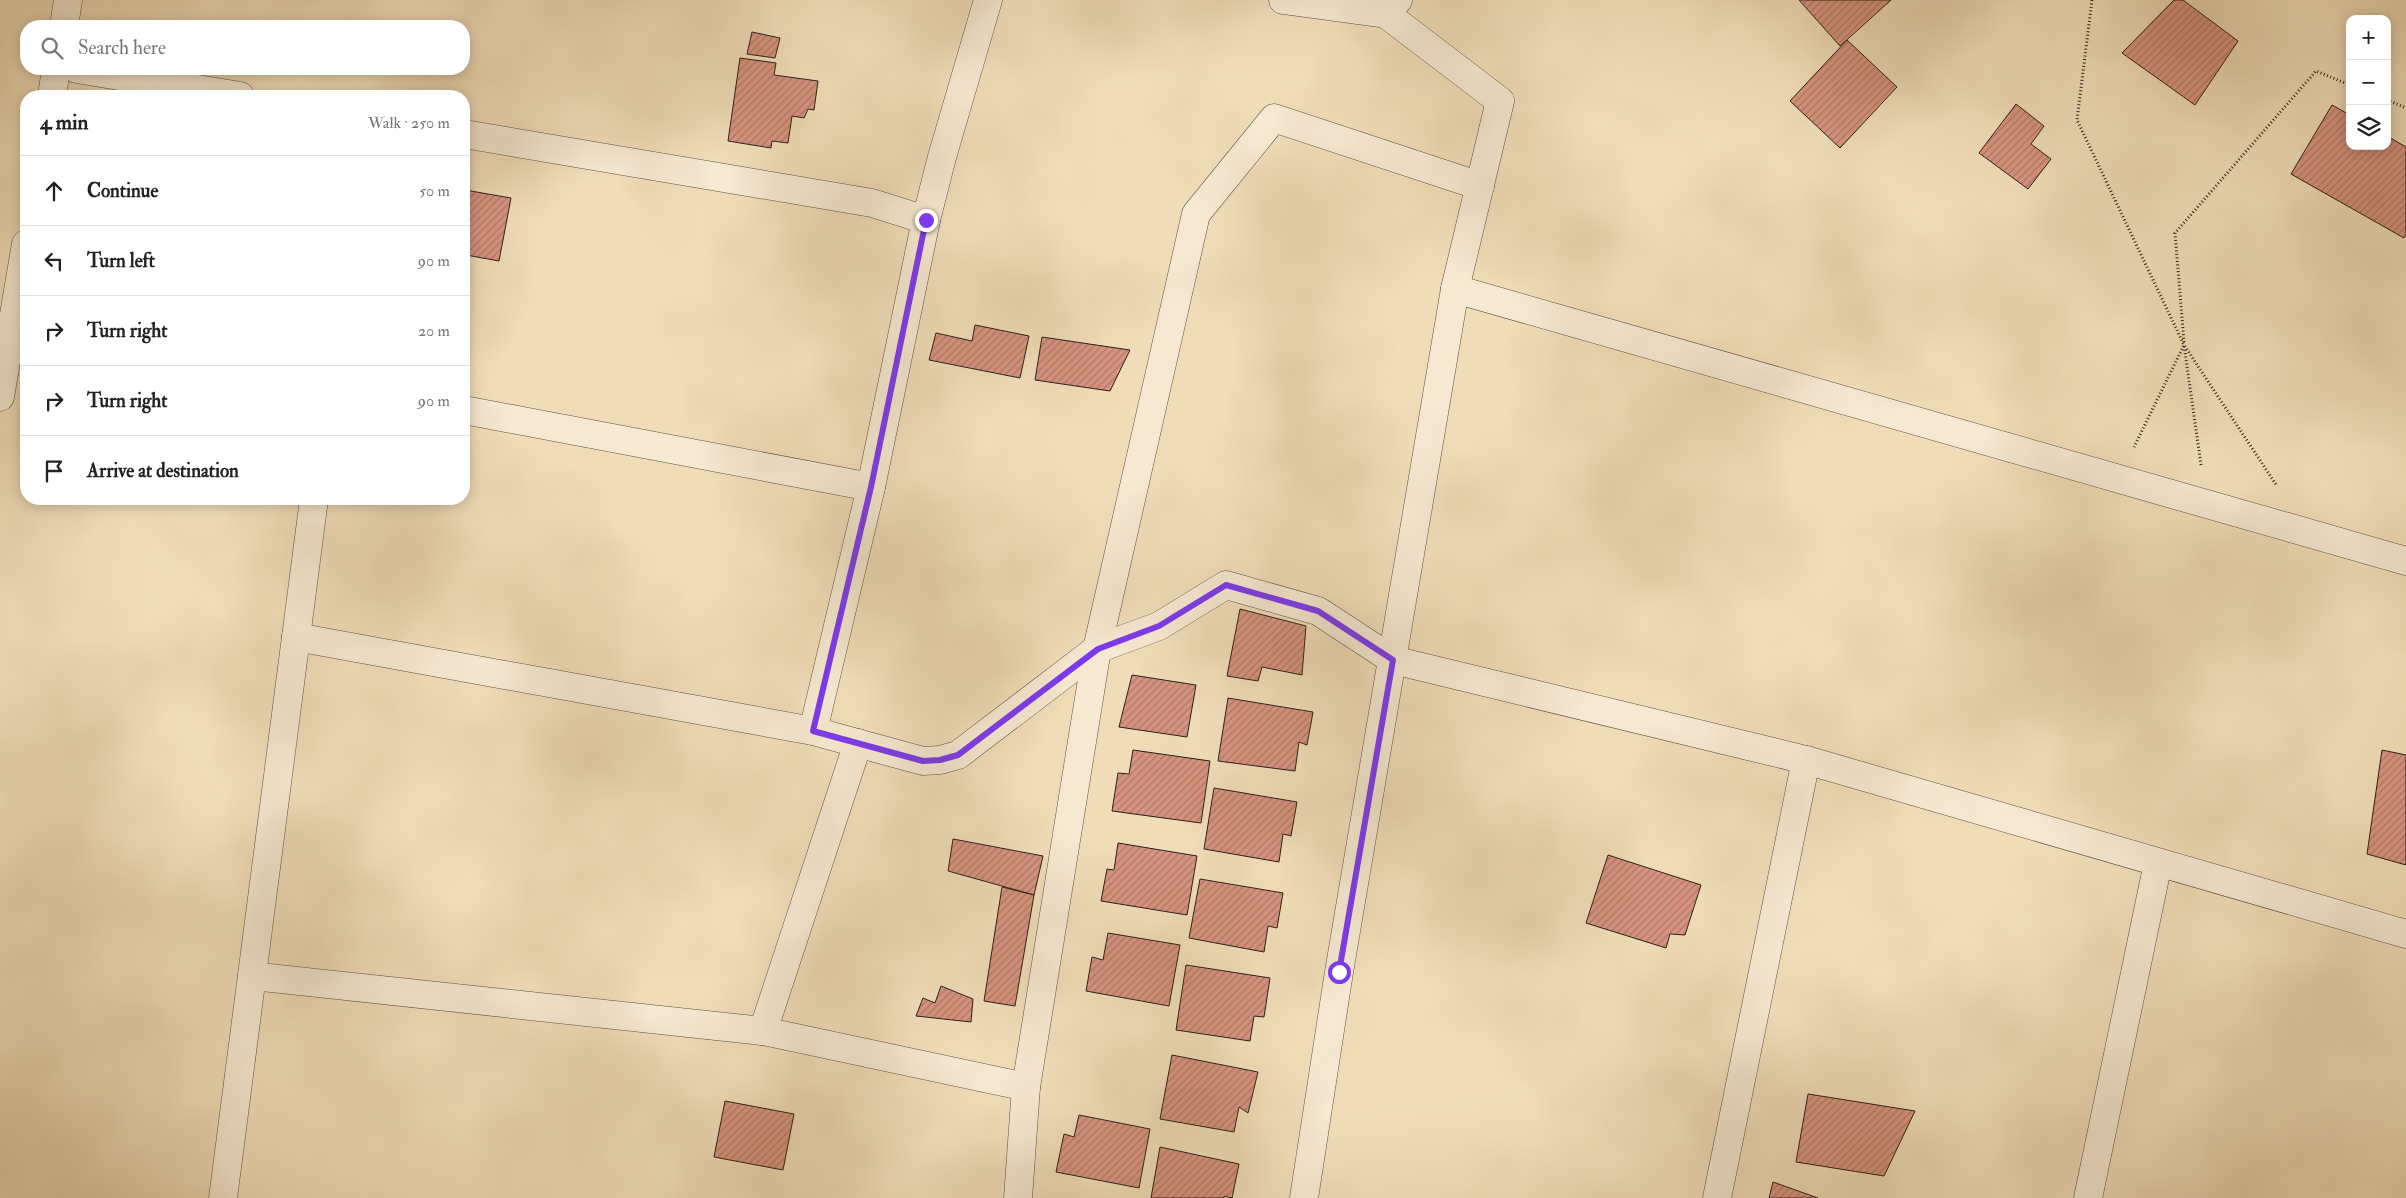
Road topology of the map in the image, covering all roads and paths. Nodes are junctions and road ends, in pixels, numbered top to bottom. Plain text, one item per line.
1 (68, 0) edge
2 (988, 0) edge
3 (1283, 0) edge
4 (2092, 0) edge
5 (1392, 7) edge
6 (65, 20) edge
7 (55, 75) edge
8 (113, 75) edge
9 (2346, 83) edge
10 (53, 90) edge
11 (204, 90) edge
12 (2391, 102) edge
13 (2406, 108) edge
14 (470, 135) edge
15 (1480, 186) junction
16 (926, 220) junction
17 (1455, 288) junction
18 (19, 326) edge
19 (2184, 345) junction
20 (0, 397) edge
21 (470, 411) edge
22 (2130, 455) dead end
23 (2202, 474) dead end
24 (871, 487) junction
25 (2280, 490) dead end
26 (313, 505) edge
27 (2406, 561) edge
28 (296, 637) junction
29 (1098, 649) junction
30 (1393, 660) junction
31 (813, 731) junction
32 (858, 743) junction
33 (1806, 760) junction
34 (2158, 863) junction
35 (2406, 934) edge
36 (252, 976) junction
37 (763, 1031) junction
38 (1026, 1087) junction
39 (223, 1198) edge
40 (1018, 1198) edge
41 (1304, 1198) edge
42 (1717, 1198) edge
43 (2088, 1198) edge

1 - 6 street
2 - 16 street
3 - 5 street
4 - 19 path
5 - 15 street
7 - 10 street
8 - 11 street
9 - 19 path
12 - 13 path
14 - 16 street
15 - 17 street
15 - 29 street
16 - 24 street
17 - 27 street
17 - 30 street
18 - 20 street
19 - 22 path
19 - 23 path
19 - 25 path
21 - 24 street
24 - 31 street
26 - 28 street
28 - 31 street
28 - 36 street
29 - 30 street
29 - 32 street
29 - 38 street
30 - 33 street
30 - 41 street
31 - 32 street
32 - 37 street
33 - 34 street
33 - 42 street
34 - 35 street
34 - 43 street
36 - 37 street
36 - 39 street
37 - 38 street
38 - 40 street

